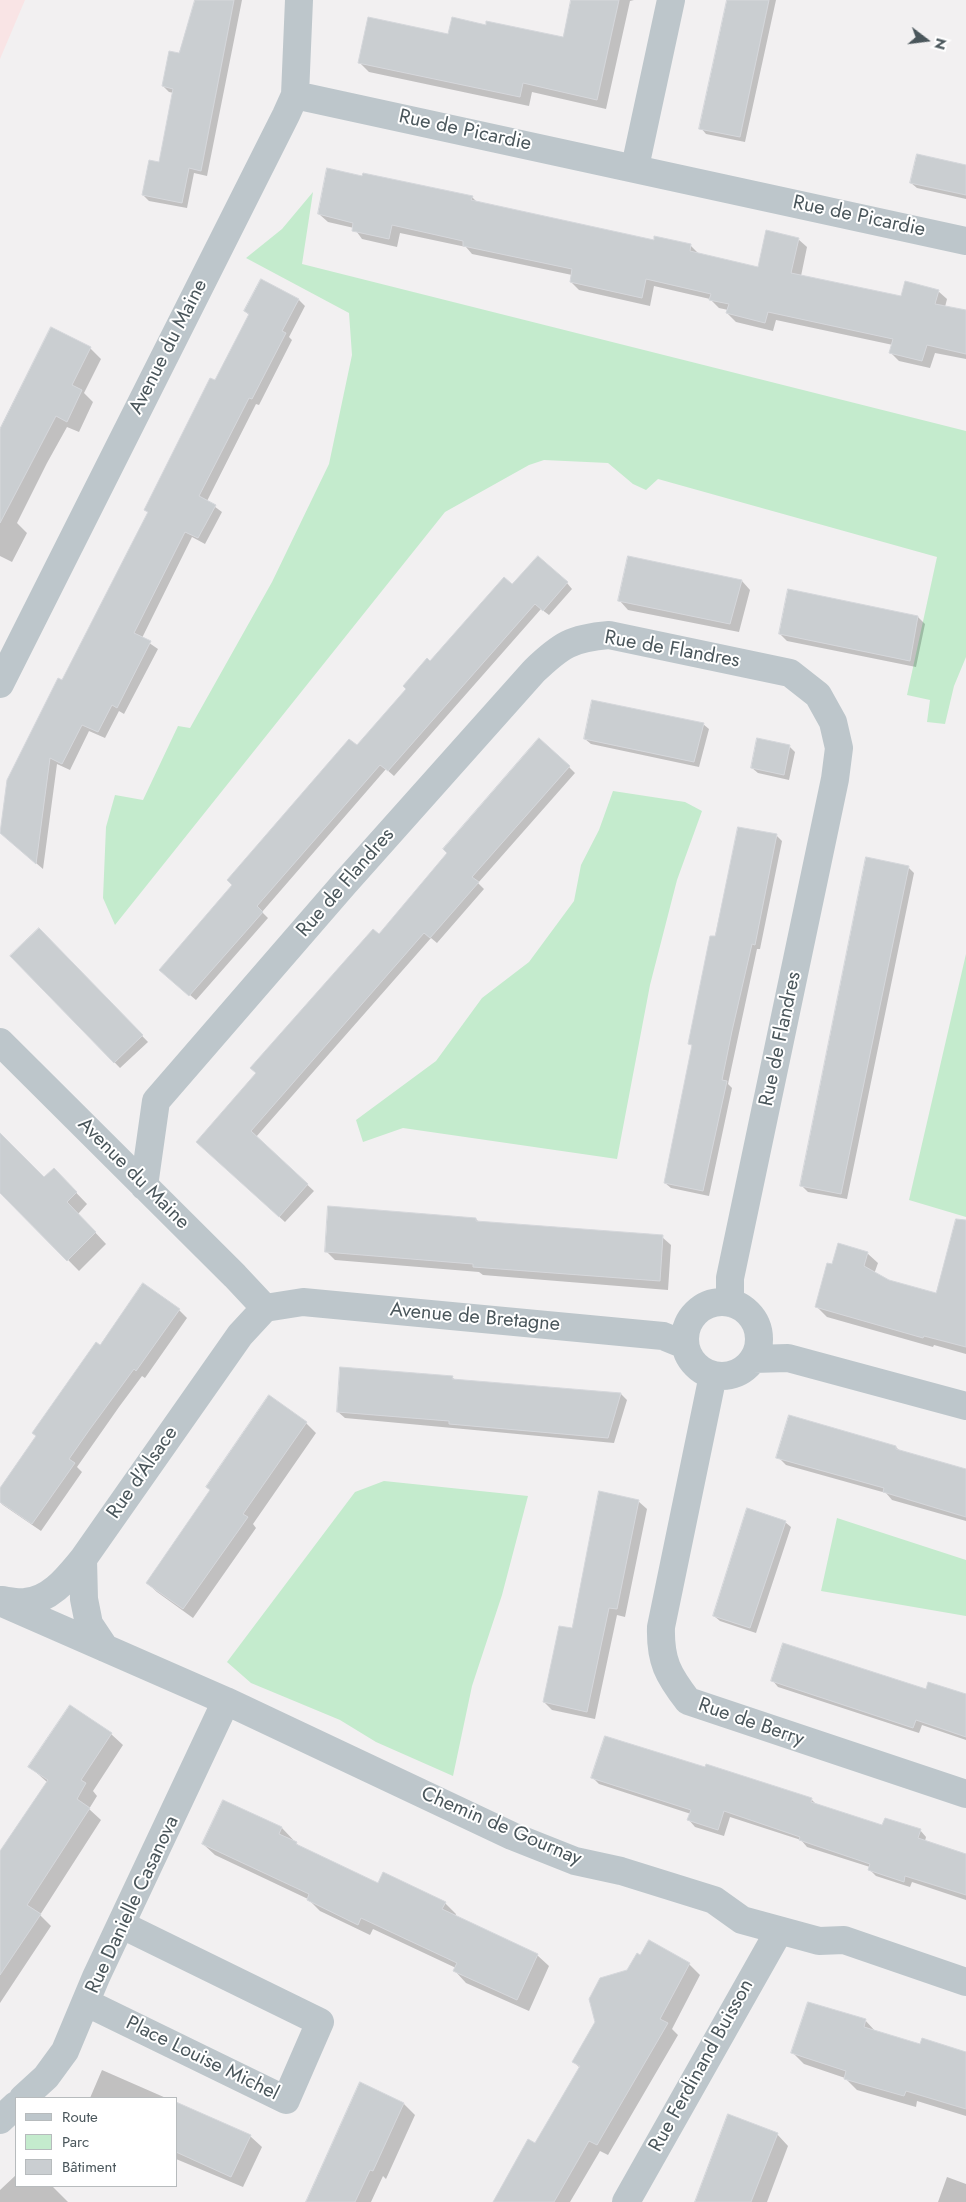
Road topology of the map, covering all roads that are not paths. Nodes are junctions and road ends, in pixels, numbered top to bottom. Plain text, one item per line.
1 (300, 0) edge
2 (671, 0) edge
3 (295, 95) junction
4 (636, 168) junction
5 (966, 241) edge
6 (0, 684) edge
7 (0, 1042) edge
8 (144, 1186) junction
9 (730, 1302) junction
10 (265, 1308) junction
11 (684, 1345) junction
12 (753, 1359) junction
13 (713, 1375) junction
14 (966, 1406) edge
15 (83, 1559) junction
16 (0, 1601) edge
17 (105, 1648) junction
18 (226, 1701) junction
19 (966, 1794) edge
20 (122, 1925) junction
21 (779, 1931) junction
22 (966, 1982) edge
23 (87, 2003) junction
24 (24, 2097) edge
25 (15, 2106) edge
26 (0, 2120) edge
27 (626, 2202) edge

1 - 3 street, Avenue du Maine
2 - 4 street
3 - 4 street, Rue de Picardie
3 - 6 street, Avenue du Maine
4 - 5 street, Rue de Picardie
7 - 8 street, Avenue du Maine
8 - 9 street, Rue de Flandres
8 - 10 street, Avenue du Maine
9 - 11 street
9 - 12 street
10 - 11 street, Avenue de Bretagne
10 - 15 street, Rue d'Alsace
11 - 13 street
12 - 13 street
12 - 14 street
13 - 19 street, Rue de Berry
15 - 16 street, Rue d'Alsace
15 - 17 street
16 - 17 street, Chemin de Gournay
17 - 18 street, Chemin de Gournay
18 - 20 street, Rue Danielle Casanova
18 - 21 street, Chemin de Gournay
20 - 23 street, Rue Danielle Casanova
20 - 23 street, Place Louise Michel
21 - 22 street, Chemin de Gournay
21 - 27 street, Rue Ferdinand Buisson
23 - 24 street, Rue Danielle Casanova
25 - 26 street

